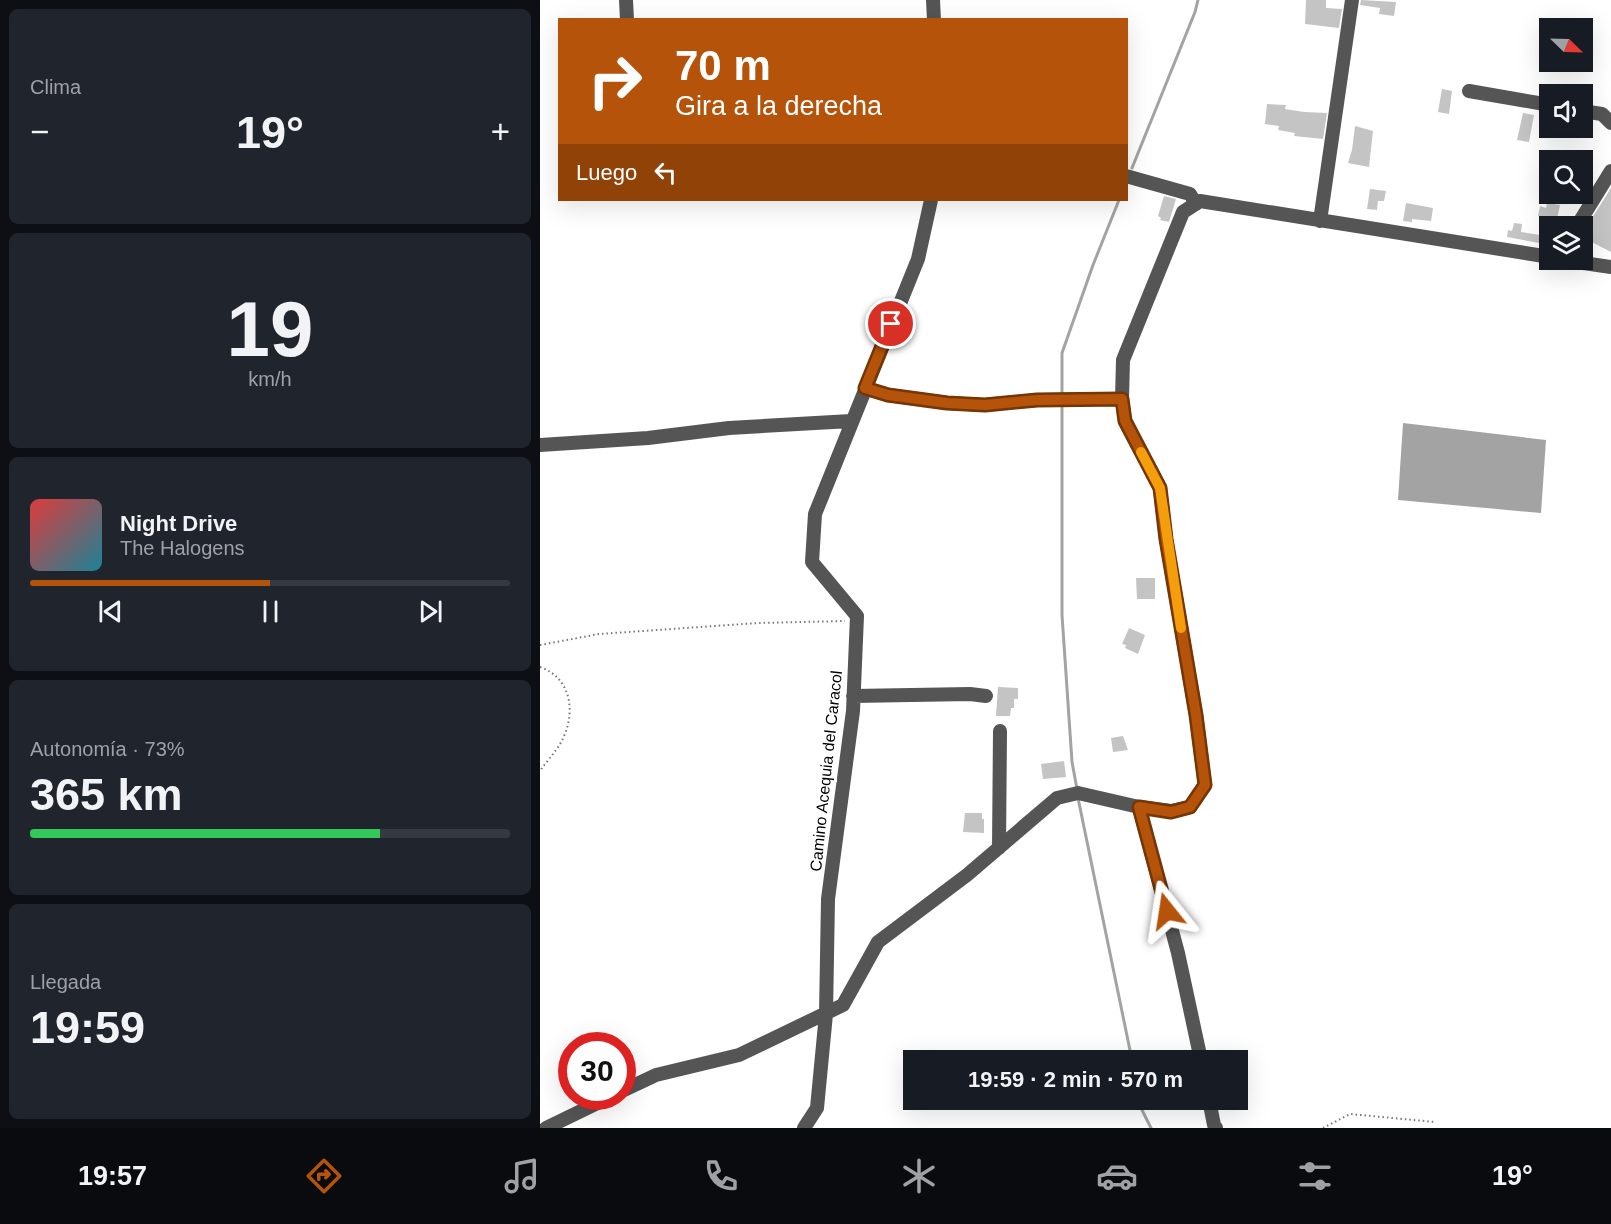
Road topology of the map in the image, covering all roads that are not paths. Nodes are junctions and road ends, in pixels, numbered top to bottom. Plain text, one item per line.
1 (626, 0) edge
2 (933, 0) edge
3 (1352, 0) edge
4 (627, 18) edge
5 (934, 18) edge
6 (1469, 91) dead end
7 (1539, 103) edge
8 (1593, 113) edge
9 (1611, 123) edge
10 (1611, 171) edge
11 (1128, 177) edge
12 (931, 201) edge
13 (1196, 204) junction
14 (1583, 216) edge
15 (1320, 220) junction
16 (1539, 255) edge
17 (1593, 264) edge
18 (1611, 267) edge
19 (865, 388) junction
20 (1122, 399) junction
21 (851, 422) junction
22 (540, 445) edge
23 (853, 696) junction
24 (986, 696) dead end
25 (1000, 731) dead end
26 (1139, 807) junction
27 (999, 848) junction
28 (826, 1014) junction
29 (1199, 1050) edge
30 (636, 1084) edge
31 (583, 1110) edge
32 (1211, 1110) edge
33 (546, 1128) edge
34 (804, 1128) edge
35 (1216, 1128) edge

1 - 4 street
2 - 5 street
3 - 15 street
6 - 7 street
8 - 9 street
10 - 14 street
11 - 13 street
12 - 19 street
13 - 15 street
13 - 20 street
15 - 16 street
17 - 18 street
19 - 20 street
19 - 21 street
20 - 26 street
21 - 22 street
21 - 23 street, Camino Acequia del Caracol
23 - 24 street
23 - 28 street, Camino Acequia del Caracol
25 - 27 street
26 - 27 street
26 - 29 street
27 - 28 street
28 - 30 street
28 - 34 street, Camino Acequia del Caracol
31 - 33 street
32 - 35 street

